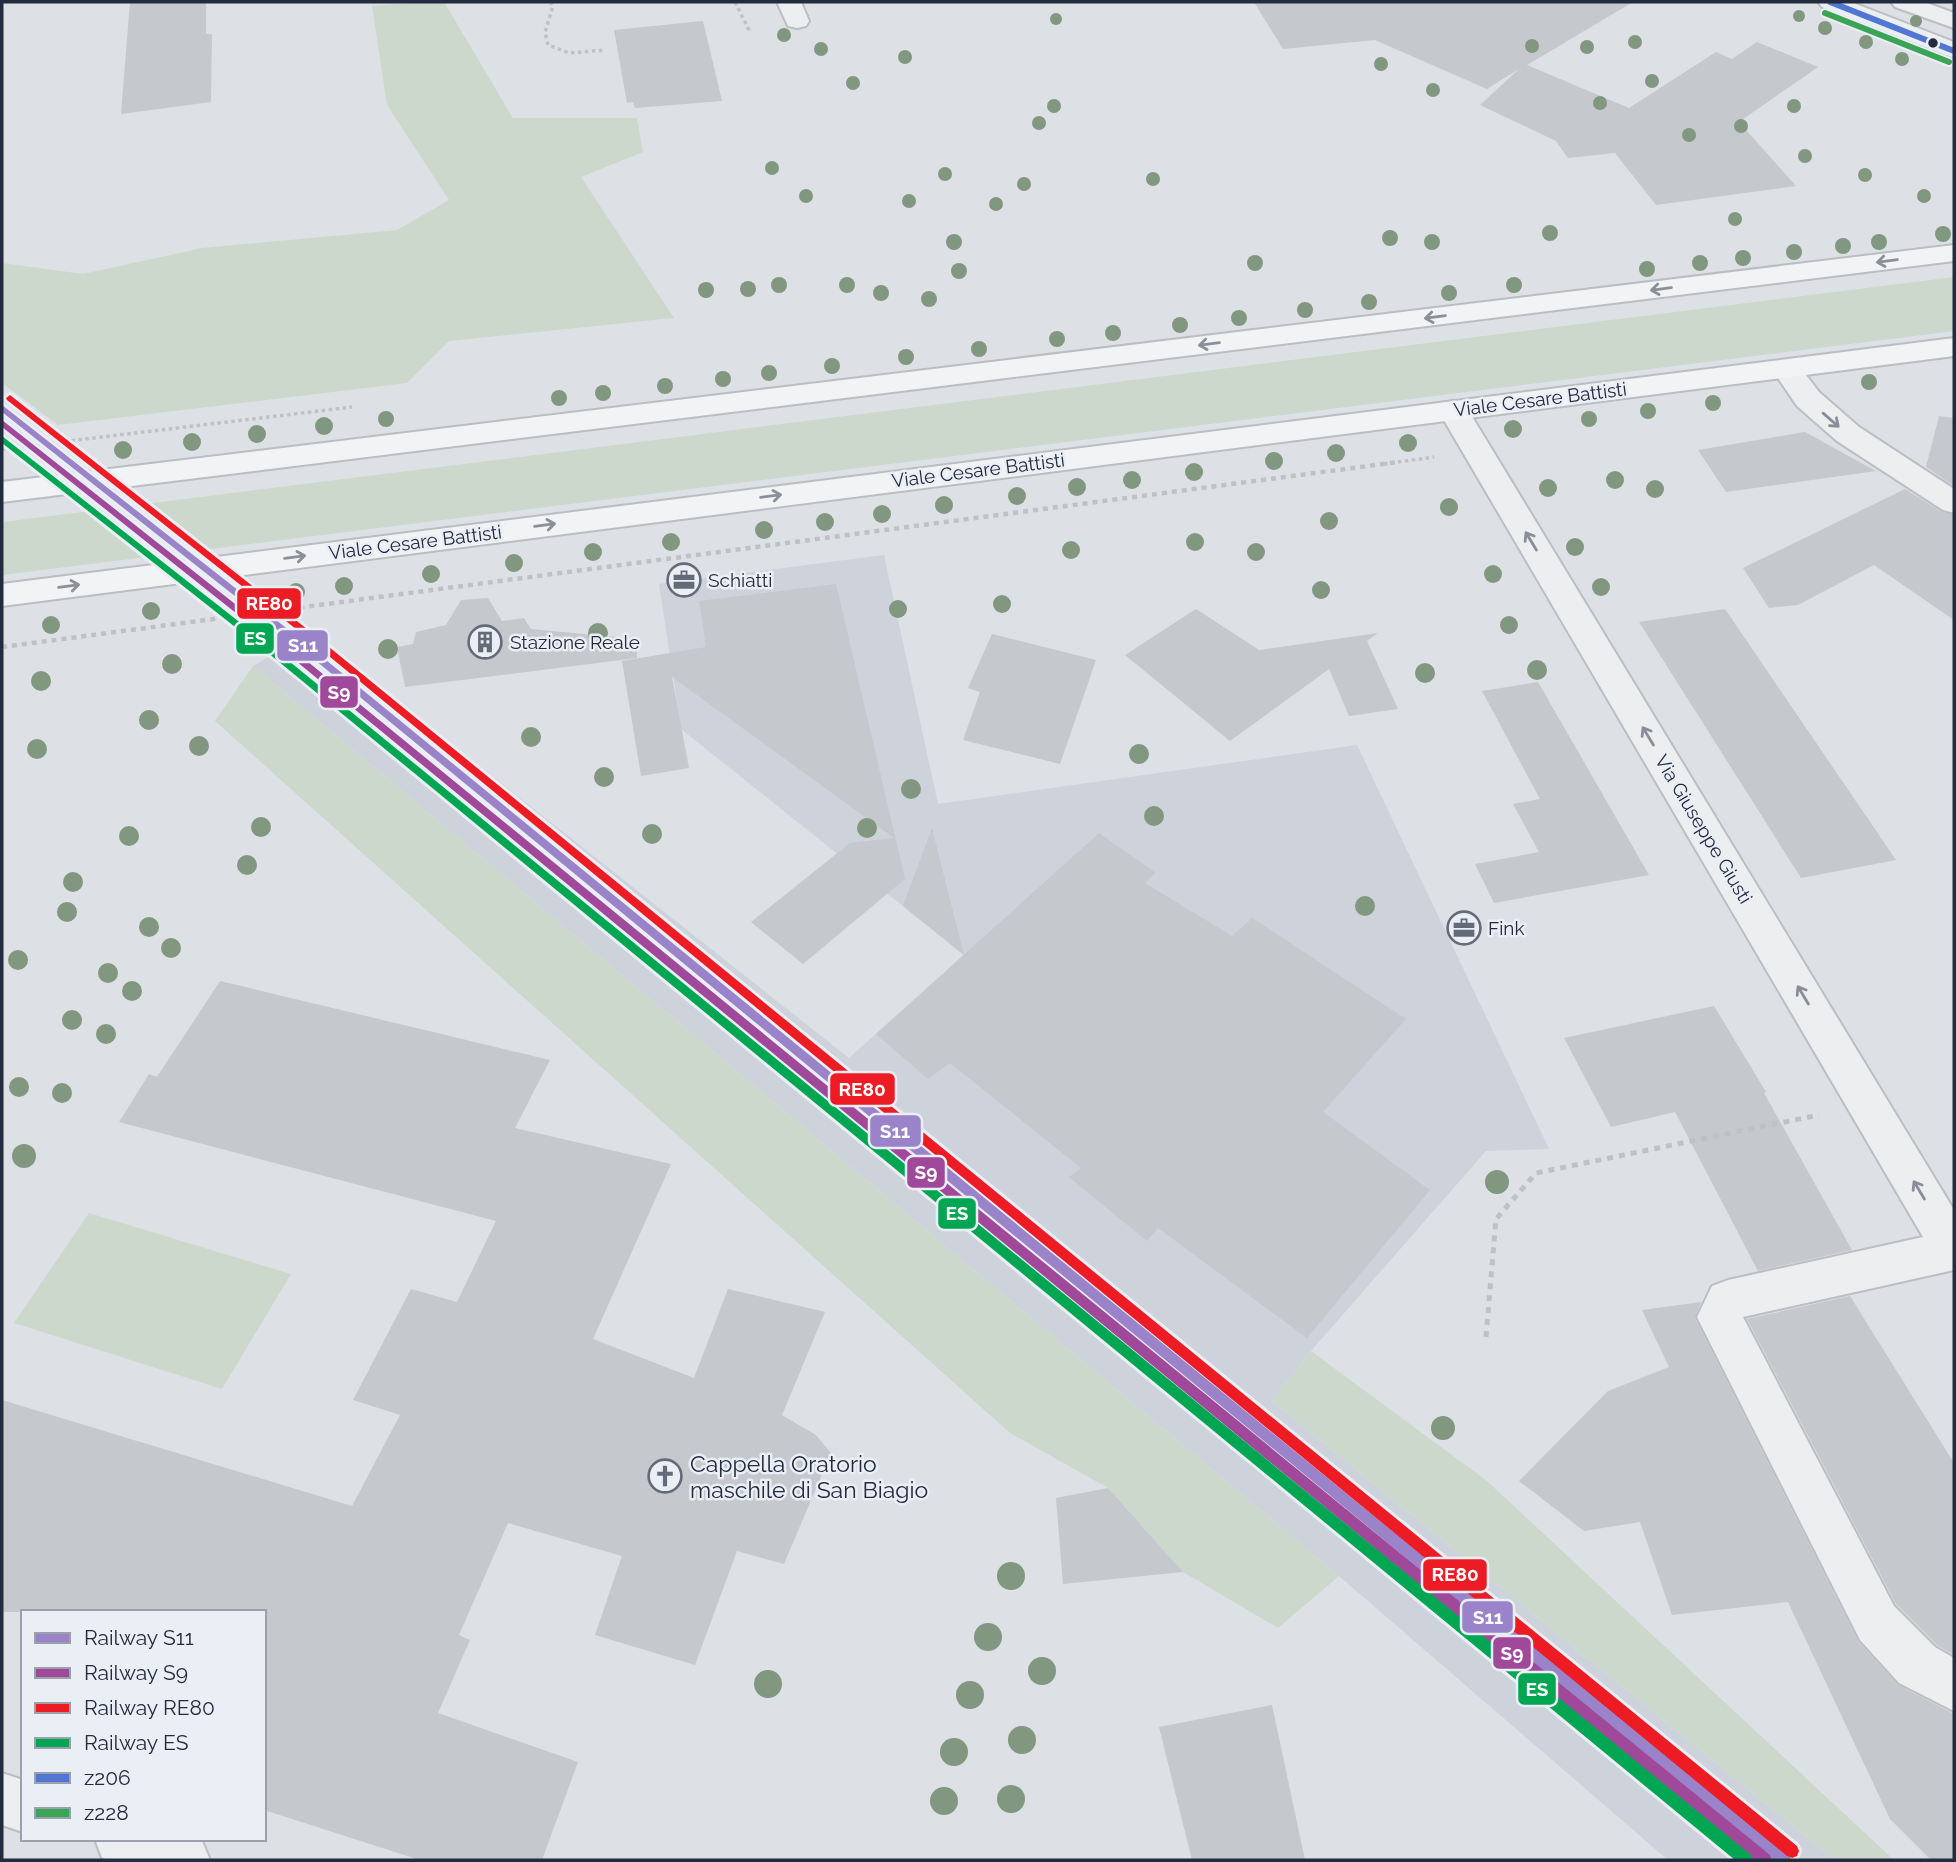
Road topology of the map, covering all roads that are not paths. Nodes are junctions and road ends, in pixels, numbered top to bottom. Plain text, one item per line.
1 (1830, 2) edge
2 (1903, 2) edge
3 (1954, 21) edge
4 (1954, 51) edge
5 (1954, 253) edge
6 (1954, 347) edge
7 (1787, 369) junction
8 (1452, 410) junction
9 (2, 492) edge
10 (1954, 503) edge
11 (2, 595) edge
12 (1954, 1249) edge
13 (1954, 1686) edge
14 (2, 1799) edge
15 (21, 1805) edge
16 (127, 1841) edge
17 (183, 1860) edge

1 - 4 street
2 - 3 street
5 -> 9 main road
6 - 7 main road, Viale Cesare Battisti
7 - 8 main road, Viale Cesare Battisti
7 -> 10 street
11 -> 8 main road, Viale Cesare Battisti
12 -> 8 street, Via Giuseppe Giusti
12 - 13 street
14 - 15 street
16 - 17 street

